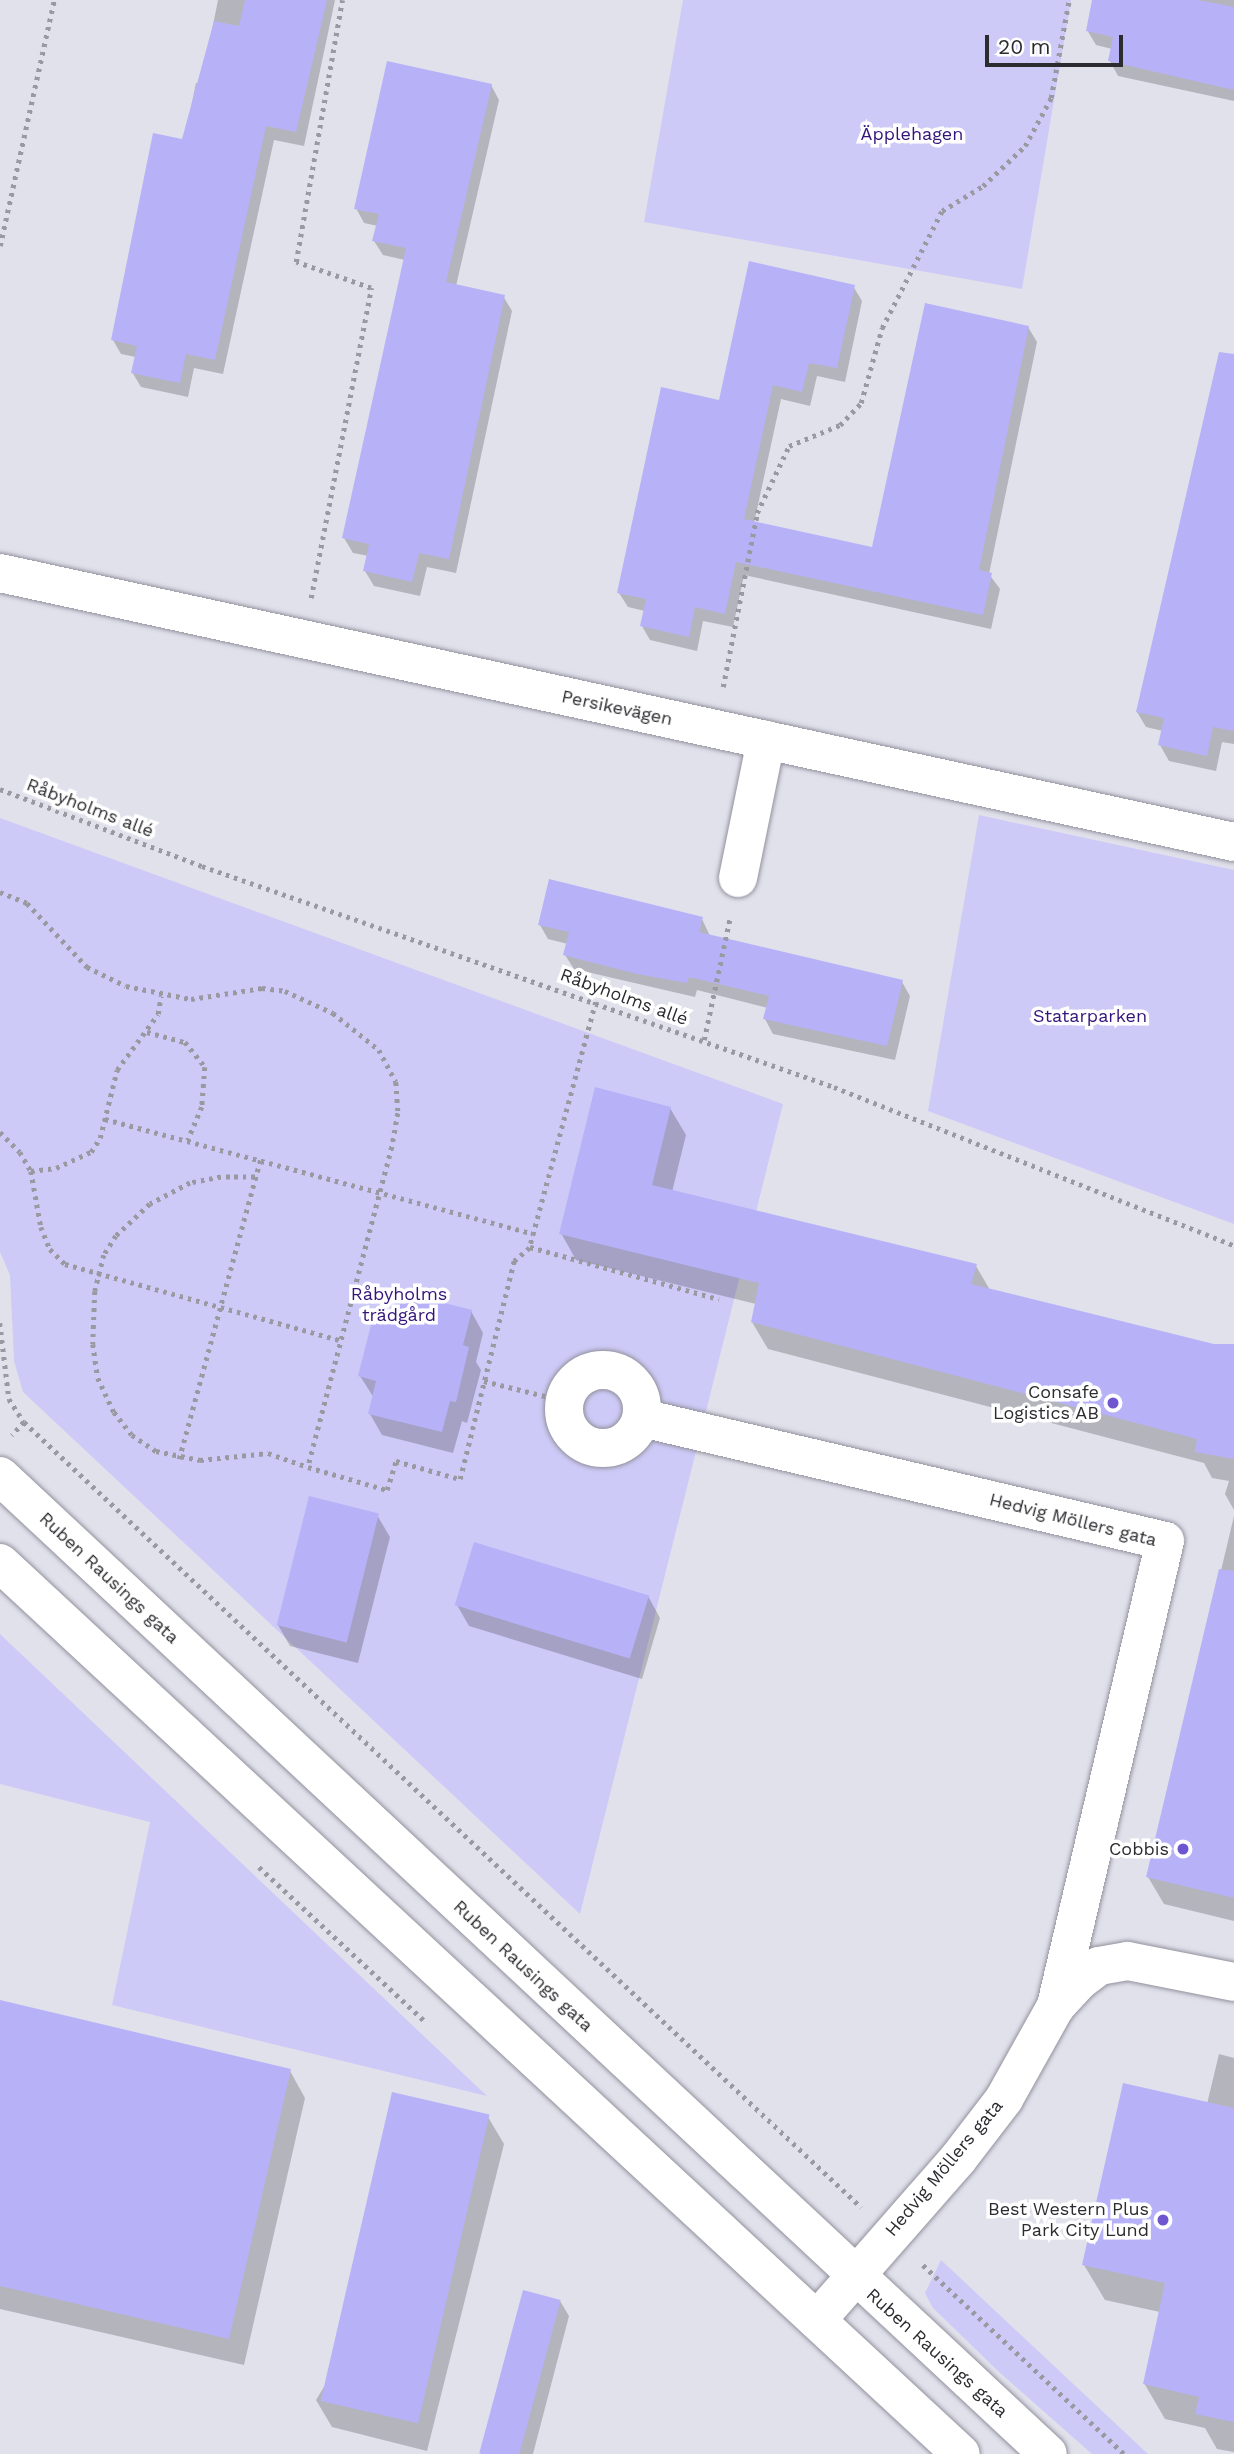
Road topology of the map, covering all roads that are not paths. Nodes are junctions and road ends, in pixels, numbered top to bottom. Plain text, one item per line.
1 (0, 573) edge
2 (766, 740) junction
3 (1234, 842) edge
4 (738, 878) road end
5 (642, 1418) junction
6 (4, 1458) edge
7 (0, 1563) edge
8 (1234, 1982) edge
9 (1056, 2006) junction
10 (853, 2276) junction
11 (817, 2320) junction
12 (961, 2454) edge
13 (1048, 2454) edge

1 - 2 main road, Persikevägen
2 - 3 main road, Persikevägen
2 - 4 main road
5 - 5 main road
5 - 9 main road, Hedvig Möllers gata
6 - 10 main road, Ruben Rausings gata
7 - 11 main road
8 - 9 main road, Hedvig Möllers gata
9 - 10 main road, Hedvig Möllers gata
10 - 11 main road, Hedvig Möllers gata
10 - 13 main road, Ruben Rausings gata
11 - 12 main road

